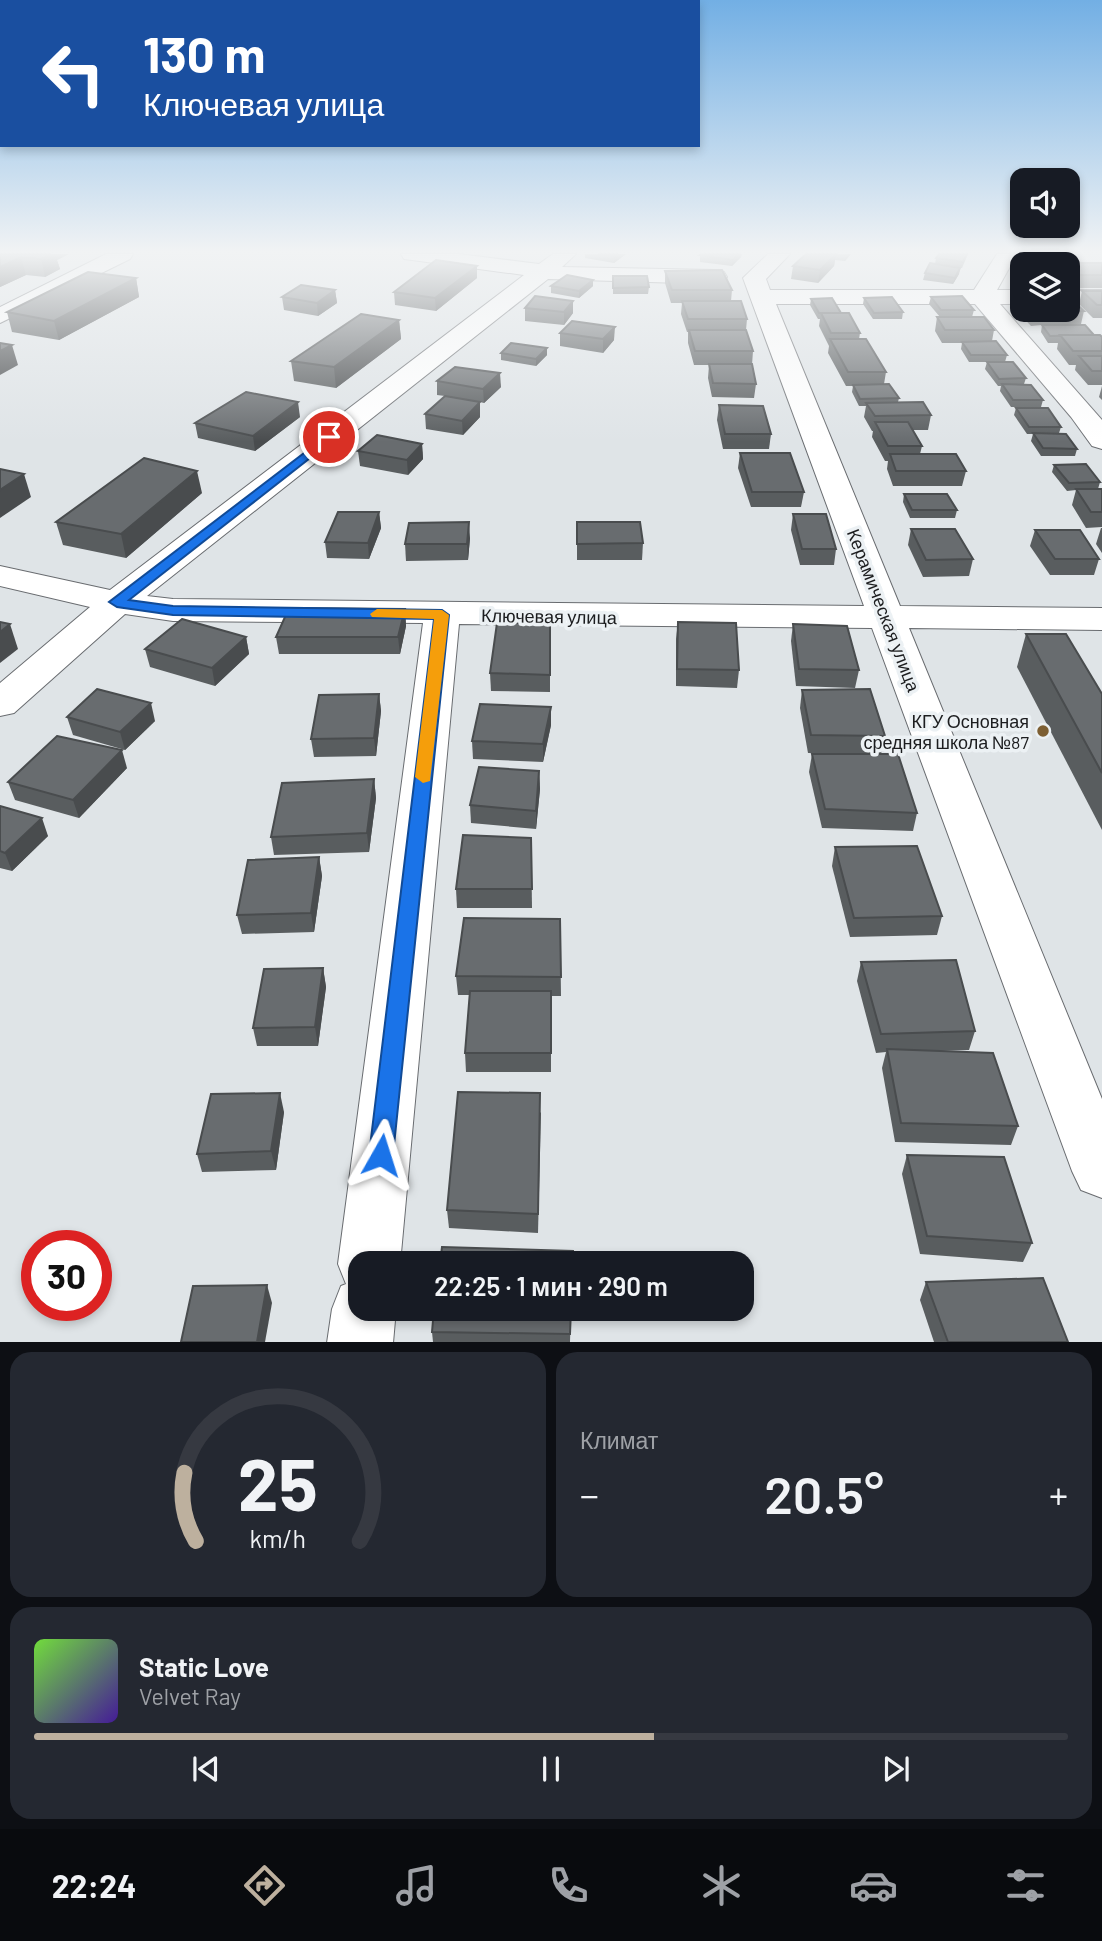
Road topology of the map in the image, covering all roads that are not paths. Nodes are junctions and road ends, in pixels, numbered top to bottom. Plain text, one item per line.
1 (485, 317) edge
2 (780, 317) edge
3 (998, 317) edge
4 (1102, 440) edge
5 (0, 576) edge
6 (117, 602) junction
7 (442, 615) junction
8 (888, 619) junction
9 (1102, 619) edge
10 (0, 704) edge
11 (1102, 1171) edge
12 (370, 1251) edge
13 (363, 1321) edge
14 (360, 1342) edge

1 - 6 street
2 - 8 street, Керамическая улица
3 - 4 street
5 - 6 street, Ключевая улица
6 - 7 street, Ключевая улица
6 - 10 street
7 - 8 street, Ключевая улица
7 - 12 street
8 - 9 street, Ключевая улица
8 - 11 street, Керамическая улица
13 - 14 street

